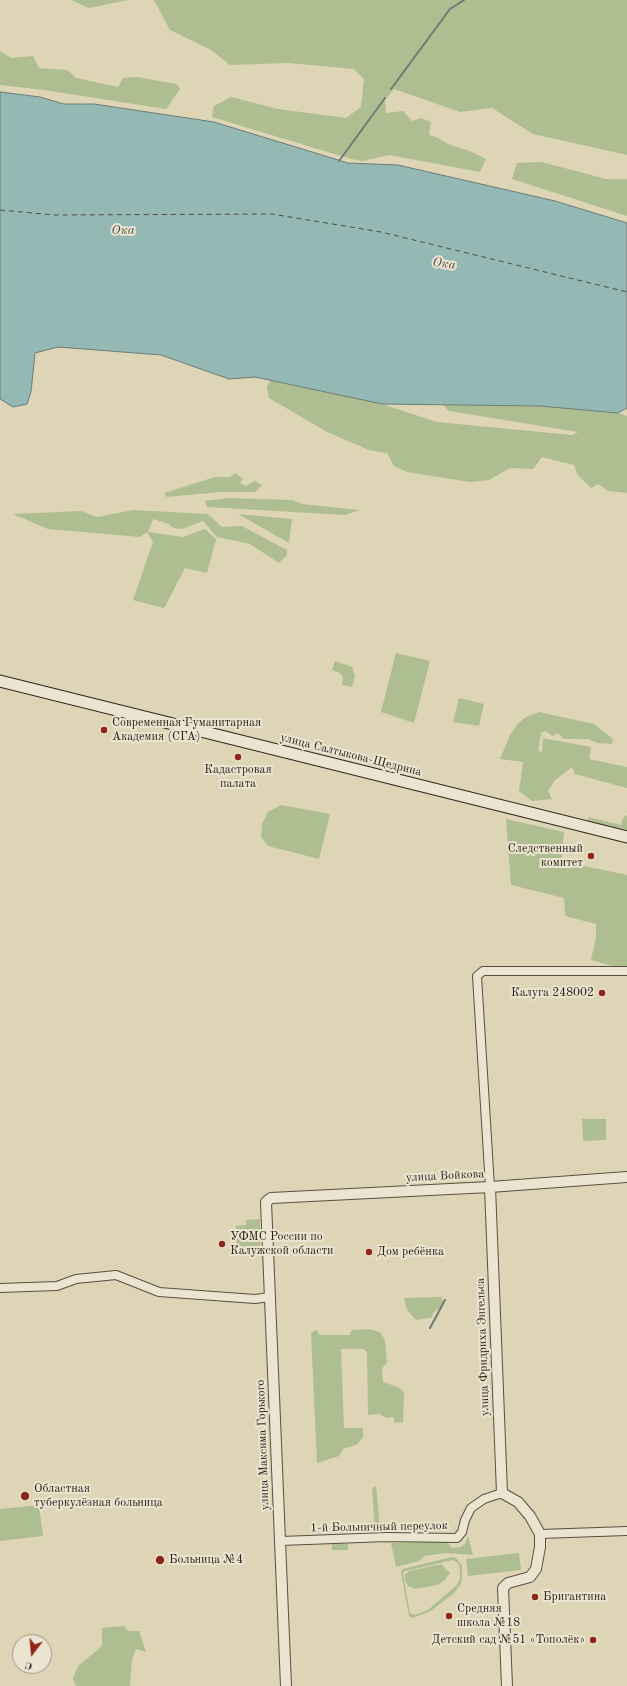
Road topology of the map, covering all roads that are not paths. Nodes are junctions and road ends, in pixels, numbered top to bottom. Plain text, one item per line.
1 (0, 681) edge
2 (627, 837) edge
3 (627, 971) edge
4 (627, 1177) edge
5 (490, 1187) junction
6 (266, 1202) joint
7 (0, 1288) edge
8 (270, 1297) junction
9 (502, 1493) junction
10 (627, 1531) edge
11 (540, 1534) junction
12 (281, 1541) junction
13 (286, 1686) edge
14 (507, 1686) edge

1 - 2 main road, улица Салтыкова-Щедрина
3 - 5 street, улица Фридриха Энгельса
4 - 5 street, улица Войкова
5 - 6 street, улица Войкова
5 - 9 street, улица Фридриха Энгельса
6 - 8 street, улица Максима Горького
7 - 8 street
8 - 12 street, улица Максима Горького
9 - 11 street
9 - 12 street, 1-й Больничный переулок
10 - 11 street
11 - 14 street
12 - 13 street, улица Максима Горького

